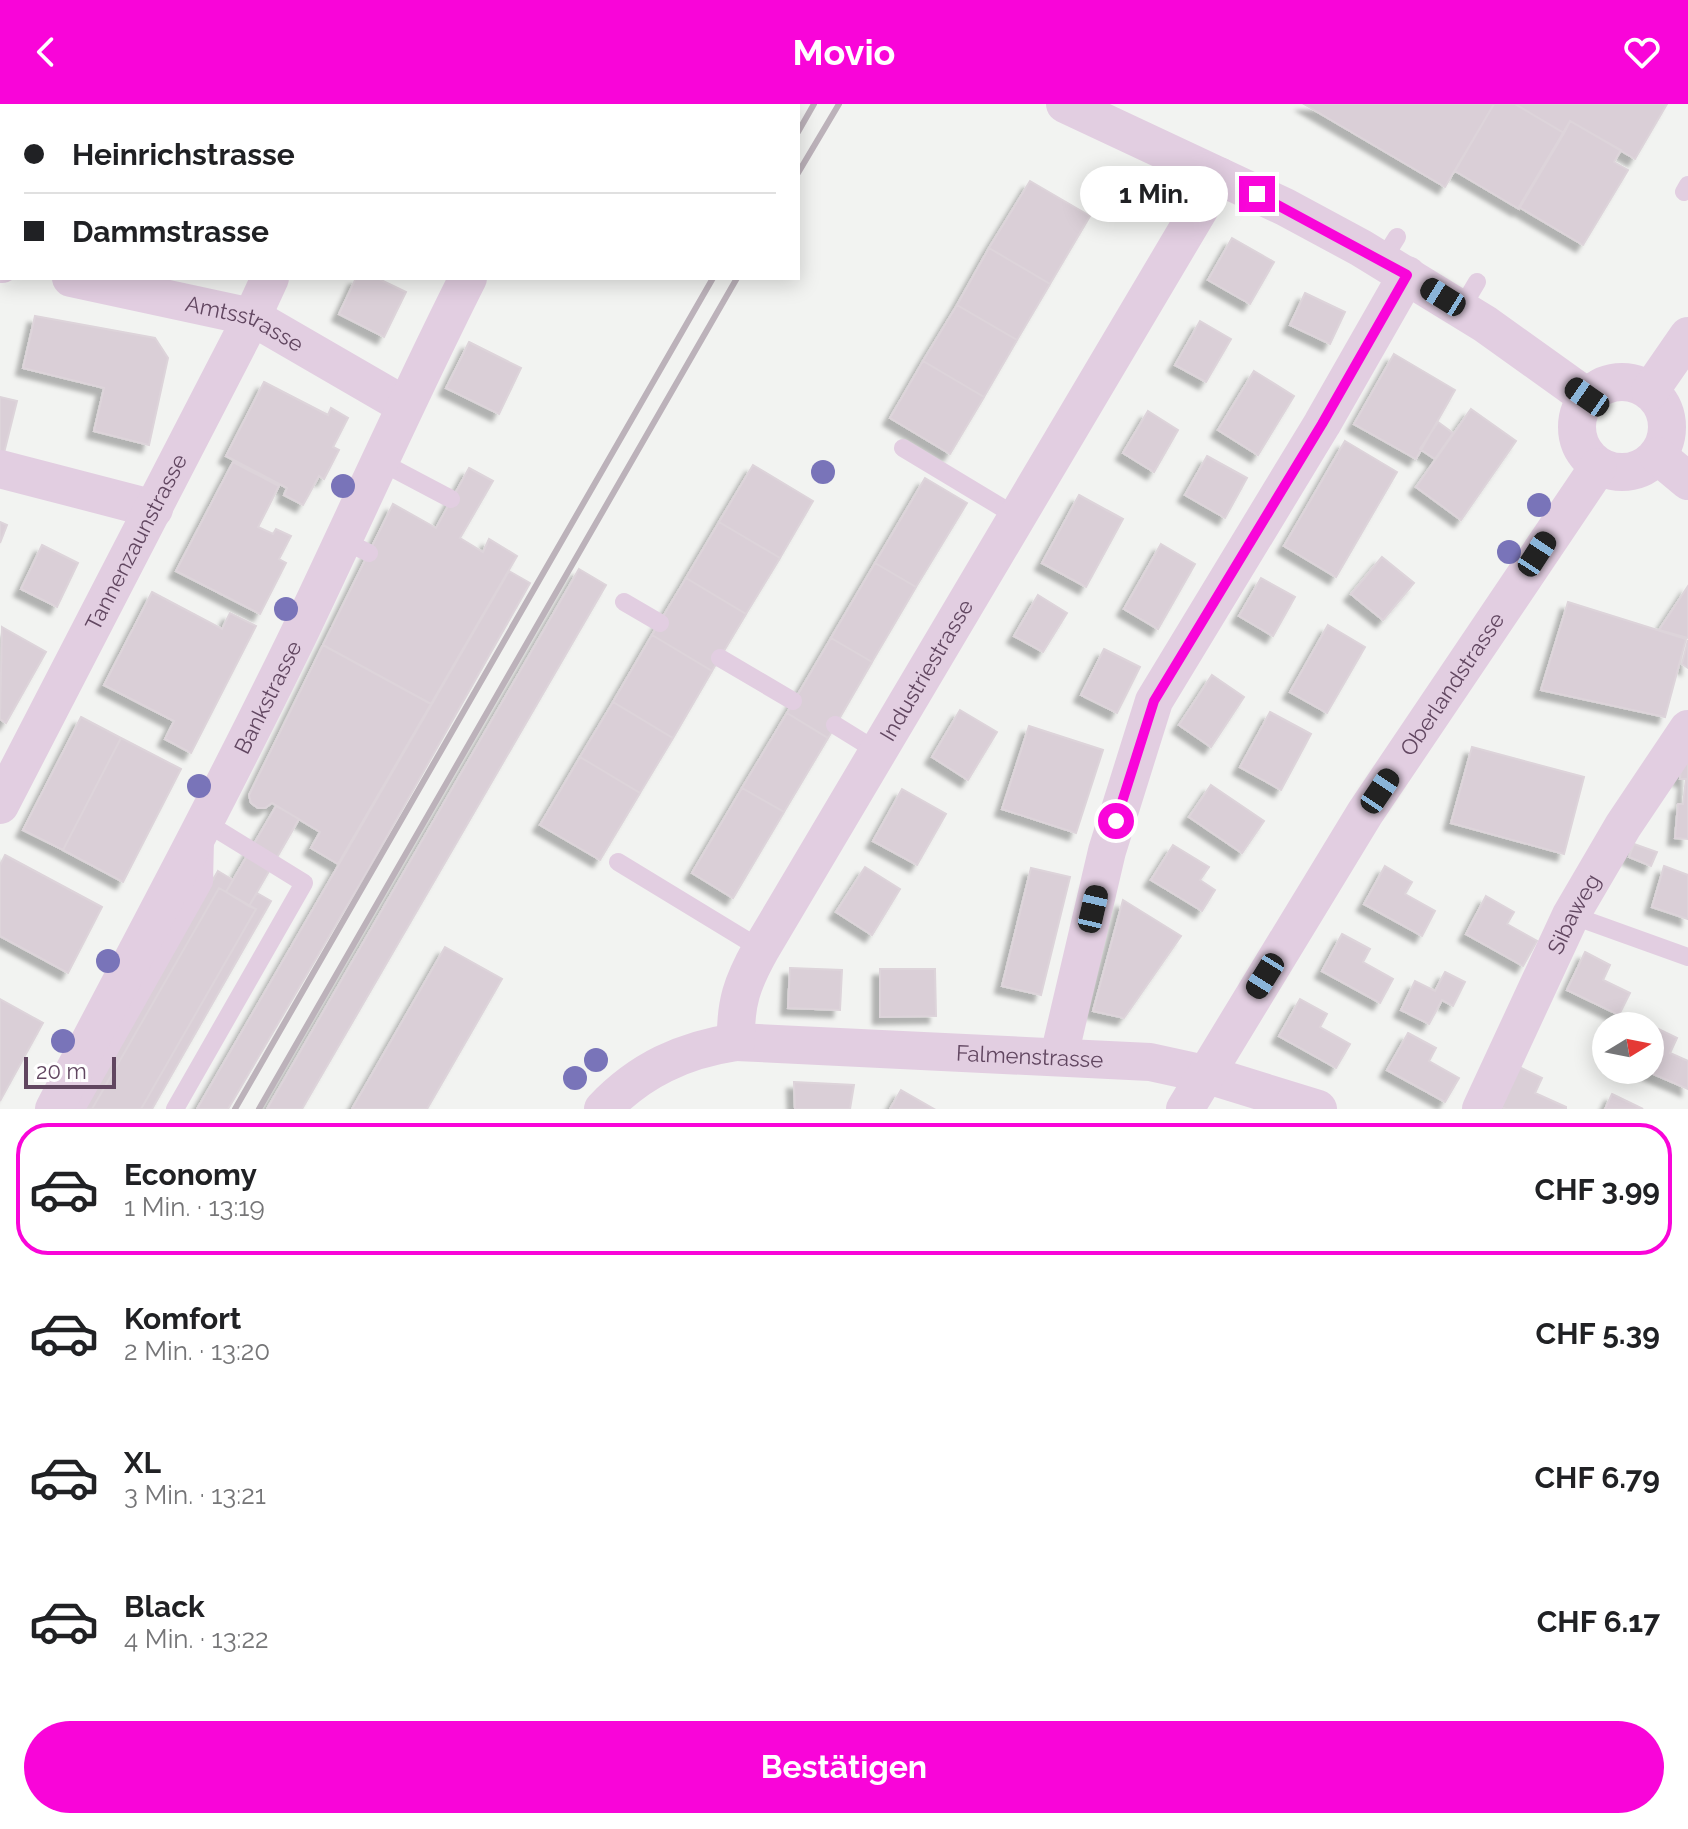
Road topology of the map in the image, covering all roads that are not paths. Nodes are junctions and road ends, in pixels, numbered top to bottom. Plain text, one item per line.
1 (1065, 104) edge
2 (1219, 176) junction
3 (1395, 257) junction
4 (80, 280) edge
5 (269, 280) edge
6 (467, 280) edge
7 (252, 317) junction
8 (1688, 336) edge
9 (1650, 391) junction
10 (1587, 397) junction
11 (404, 405) junction
12 (903, 448) dead end
13 (1658, 456) junction
14 (379, 461) junction
15 (1598, 467) junction
16 (0, 469) edge
17 (1688, 481) edge
18 (451, 499) dead end
19 (154, 509) junction
20 (1016, 516) junction
21 (624, 602) dead end
22 (660, 623) dead end
23 (720, 658) dead end
24 (793, 701) dead end
25 (835, 725) dead end
26 (1688, 729) edge
27 (877, 751) junction
28 (0, 805) edge
29 (205, 822) junction
30 (618, 862) dead end
31 (1571, 915) junction
32 (761, 949) junction
33 (1688, 957) edge
34 (736, 1042) junction
35 (1059, 1056) junction
36 (1205, 1074) junction
37 (54, 1109) edge
38 (76, 1109) edge
39 (175, 1109) edge
40 (603, 1109) edge
41 (1185, 1109) edge
42 (1318, 1109) edge
43 (1481, 1109) edge

1 - 2 street
2 - 3 street
2 - 20 street, Industriestrasse
3 - 10 street
3 - 35 street
4 - 7 street, Amtsstrasse
5 - 7 street, Tannenzaunstrasse
6 - 11 street, Bankstrasse
7 - 11 street, Amtsstrasse
7 - 19 street, Tannenzaunstrasse
8 - 9 street
9 - 10 street
9 - 13 street
10 - 15 street
11 - 14 street, Bankstrasse
12 - 20 lane
13 - 15 street
13 - 17 street
14 - 18 lane
14 - 29 street, Bankstrasse
15 - 36 street, Oberlandstrasse
16 - 19 street
19 - 28 street, Tannenzaunstrasse
20 - 27 street, Industriestrasse
21 - 22 lane
23 - 24 lane
25 - 27 lane
26 - 31 street, Sibaweg
27 - 32 street, Industriestrasse
29 - 37 street, Bankstrasse
29 - 38 lane
29 - 39 lane
30 - 32 lane
31 - 33 lane
31 - 43 street, Sibaweg
32 - 34 street, Industriestrasse
34 - 35 street, Falmenstrasse
34 - 40 street
35 - 36 street, Falmenstrasse
36 - 41 street, Oberlandstrasse
36 - 42 street, Falmenstrasse

